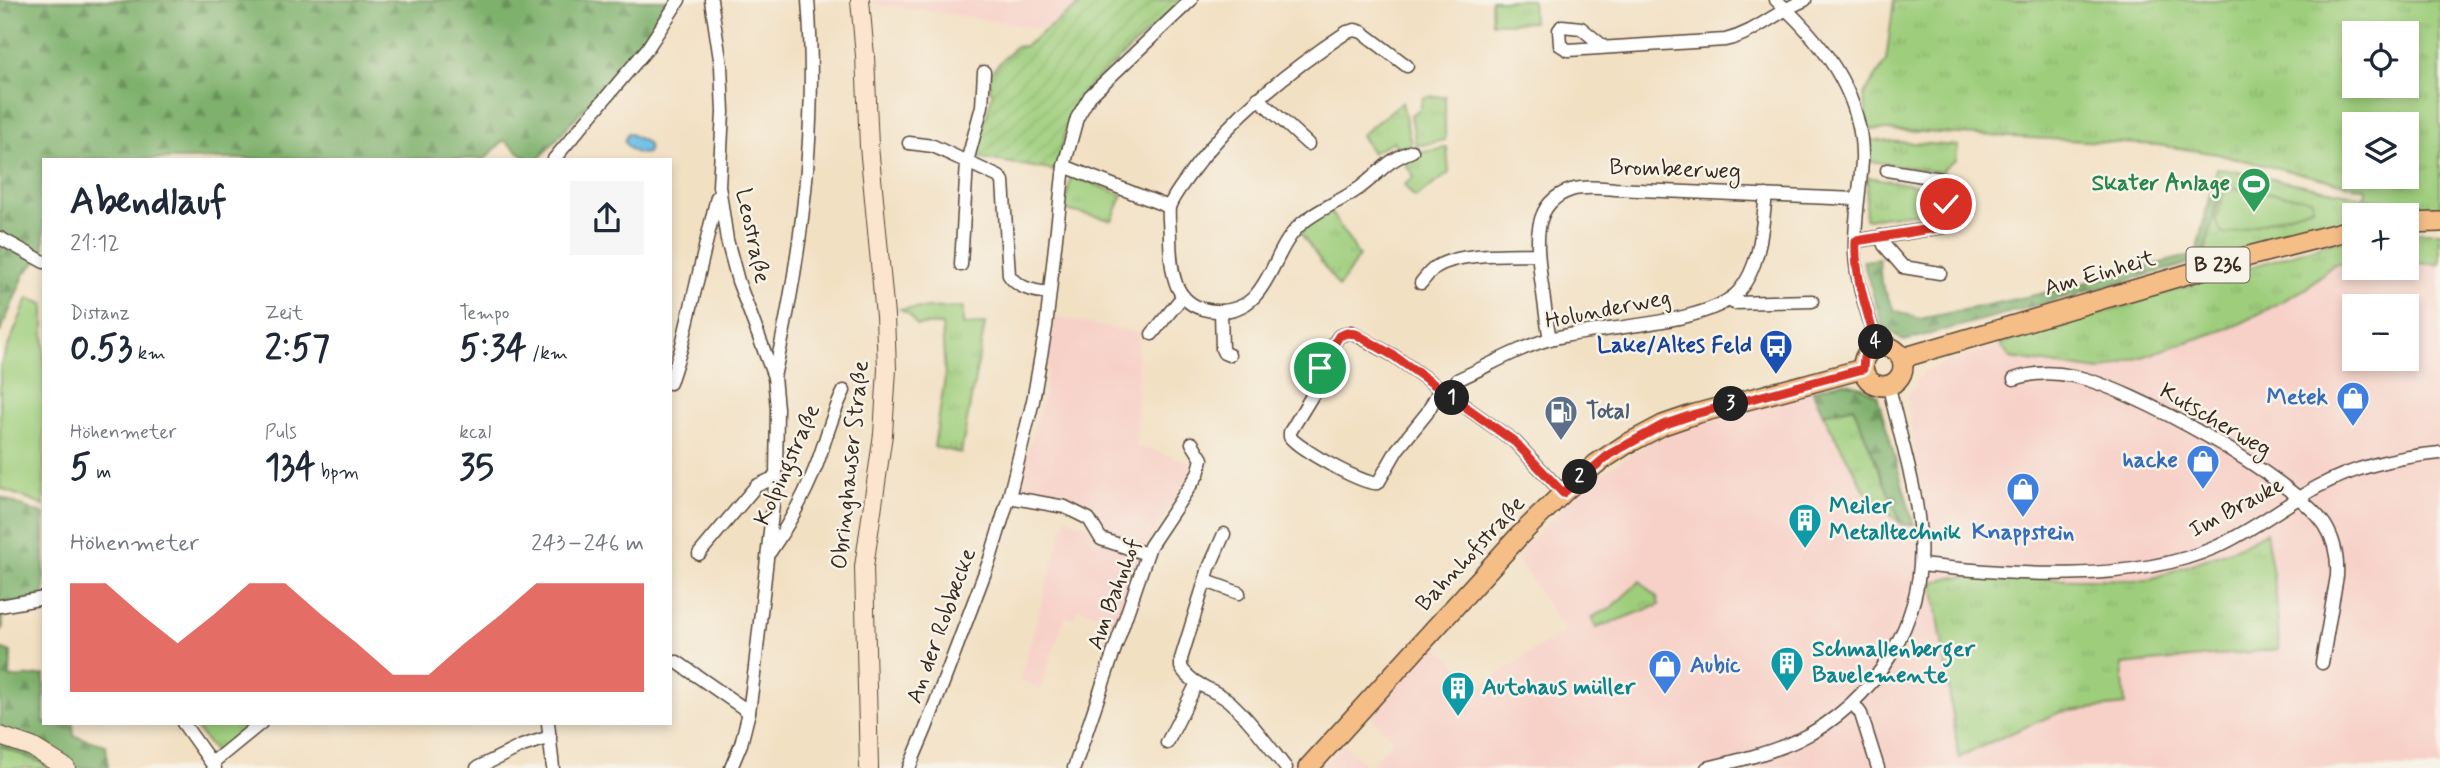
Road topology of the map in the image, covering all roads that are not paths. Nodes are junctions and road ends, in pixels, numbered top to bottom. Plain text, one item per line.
1 (679, 0) edge
2 (712, 0) edge
3 (808, 0) edge
4 (860, 0) edge
5 (1191, 0) edge
6 (1805, 0) edge
7 (1780, 4) edge
8 (1604, 47) dead end
9 (1407, 66) dead end
10 (984, 72) dead end
11 (1258, 98) junction
12 (909, 143) dead end
13 (1308, 144) dead end
14 (1412, 151) dead end
15 (555, 158) edge
16 (967, 162) junction
17 (1064, 166) junction
18 (1887, 170) dead end
19 (719, 186) junction
20 (1766, 195) junction
21 (1857, 199) junction
22 (1169, 207) junction
23 (2440, 222) edge
24 (2419, 223) edge
25 (2342, 232) edge
26 (1881, 236) junction
27 (0, 238) edge
28 (1856, 241) junction
29 (1538, 254) junction
30 (42, 261) edge
31 (961, 265) dead end
32 (1940, 273) dead end
33 (1421, 283) dead end
34 (1048, 293) junction
35 (1183, 296) junction
36 (1728, 300) junction
37 (1812, 301) dead end
38 (1221, 311) junction
39 (1152, 334) dead end
40 (1550, 339) junction
41 (1877, 346) junction
42 (1229, 355) dead end
43 (1902, 358) junction
44 (1863, 369) junction
45 (672, 377) edge
46 (774, 377) junction
47 (2014, 379) dead end
48 (1457, 380) dead end
49 (1889, 386) junction
50 (1440, 389) junction
51 (844, 391) dead end
52 (1192, 443) dead end
53 (2440, 453) edge
54 (776, 477) junction
55 (1563, 493) junction
56 (1009, 496) junction
57 (2299, 499) junction
58 (1224, 534) dead end
59 (699, 554) dead end
60 (1147, 554) junction
61 (768, 555) junction
62 (1921, 565) junction
63 (1206, 581) junction
64 (1238, 593) dead end
65 (42, 598) edge
66 (0, 606) edge
67 (677, 662) dead end
68 (2322, 663) dead end
69 (1197, 683) junction
70 (1853, 703) junction
71 (749, 712) junction
72 (184, 725) edge
73 (259, 725) edge
74 (548, 725) edge
75 (0, 736) edge
76 (550, 737) junction
77 (1167, 743) dead end
78 (214, 766) edge
79 (66, 768) edge
80 (477, 768) edge
81 (553, 768) edge
82 (730, 768) edge
83 (869, 768) edge
84 (909, 768) edge
85 (1074, 768) edge
86 (1286, 768) edge
87 (1308, 768) edge
88 (1707, 768) edge
89 (1878, 768) edge

1 - 15 street
2 - 19 street, Leostraße
3 - 46 street
4 - 83 street, Obringhauser Straße
5 - 17 street, An der Robbecke
6 - 7 street
7 - 8 street
7 - 21 street
9 - 11 street
10 - 16 street
11 - 13 street
11 - 22 street
12 - 16 street
14 - 38 street
16 - 31 street
16 - 34 street
17 - 22 street
17 - 34 street, An der Robbecke
18 - 26 street
19 - 45 street
19 - 46 street, Leostraße
20 - 21 street, Brombeerweg
20 - 29 street, Brombeerweg
20 - 36 street, Holunderweg
21 - 28 street
22 - 35 street
23 - 24 main road
25 - 43 main road, Am Einheit / B 236
26 - 28 street
26 - 32 street
27 - 30 street
28 - 41 street
29 - 33 street
29 - 40 street, Brombeerweg
34 - 56 street, An der Robbecke
35 - 38 street
35 - 39 street
36 - 37 street, Holunderweg
36 - 40 street, Holunderweg
38 - 42 street
40 - 48 street, Holunderweg
41 - 43 main road
41 - 44 main road
43 - 49 main road
44 - 49 main road
44 - 55 main road, Bahnhofstraße
46 - 54 street, Leostraße
47 - 57 street, Kutscherweg
49 - 62 street
50 - 50 street
50 - 55 street
51 - 61 street, Kolpingstraße
52 - 60 street, Am Bahnhof
53 - 57 street, Im Brauke
54 - 59 street
54 - 61 street, Leostraße
55 - 87 main road, Bahnhofstraße
56 - 60 street
56 - 84 street, An der Robbecke
57 - 62 street, Im Brauke
57 - 68 street, Kutscherweg
58 - 63 street
60 - 85 street, Am Bahnhof
61 - 71 street, Leostraße
62 - 70 street
63 - 64 street
63 - 69 street
65 - 66 street
67 - 71 street
69 - 77 street
69 - 86 street
70 - 88 street
70 - 89 street
71 - 82 street, Leostraße
72 - 78 street
73 - 78 street
74 - 76 street
75 - 79 street
76 - 80 street
76 - 81 street

